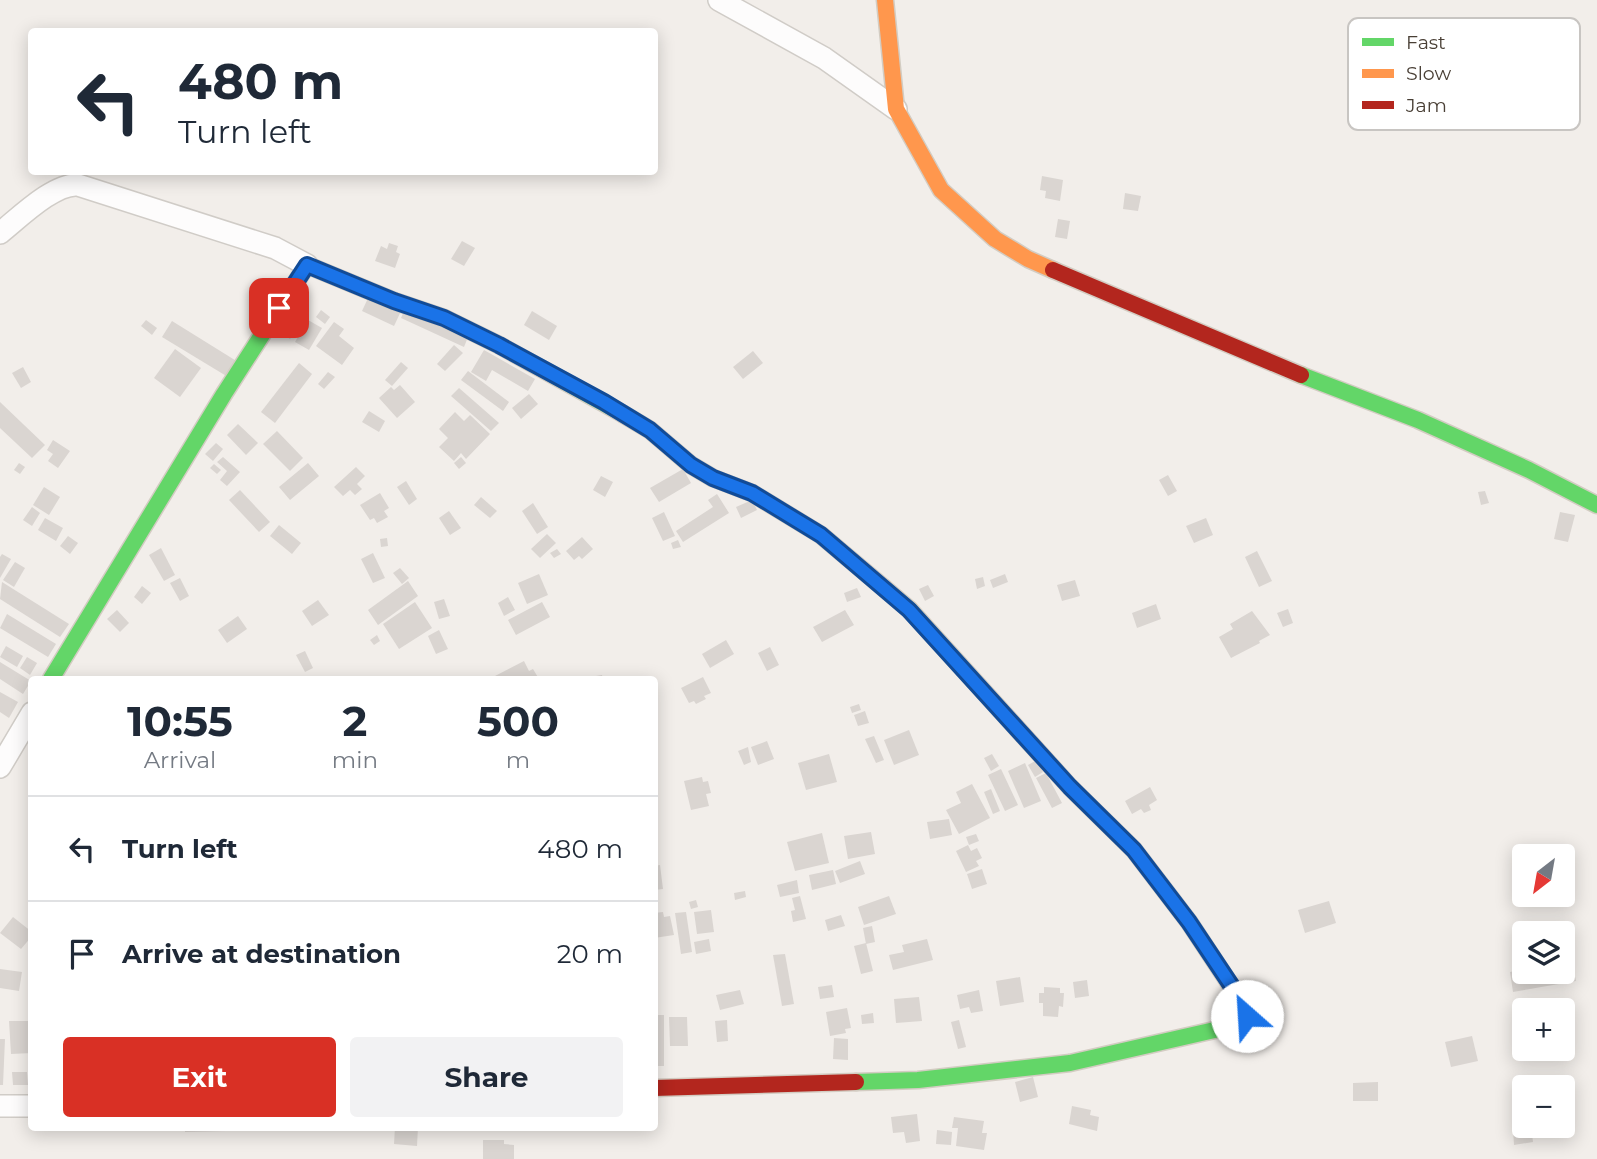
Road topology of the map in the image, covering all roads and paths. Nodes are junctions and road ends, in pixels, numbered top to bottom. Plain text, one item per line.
1 (719, 0) edge
2 (885, 0) edge
3 (896, 109) junction
4 (0, 233) edge
5 (307, 265) junction
6 (1597, 505) edge
7 (53, 676) edge
8 (28, 720) edge
9 (0, 766) edge
10 (658, 1088) edge
11 (0, 1106) edge
12 (28, 1106) edge

1 - 3 street
2 - 3 street
3 - 6 street
4 - 5 street
5 - 7 street
5 - 10 street
8 - 9 street
11 - 12 street

